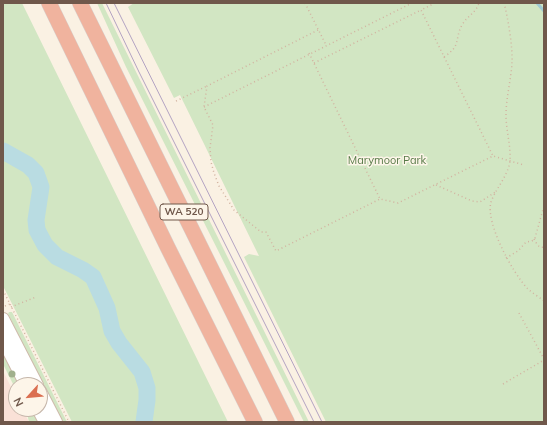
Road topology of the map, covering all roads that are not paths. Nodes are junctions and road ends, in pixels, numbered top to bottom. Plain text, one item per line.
1 (49, 3) edge
2 (80, 3) edge
3 (3, 318) edge
4 (3, 340) edge
5 (22, 377) edge
6 (33, 377) edge
7 (48, 406) edge
8 (56, 422) edge
9 (255, 422) edge
10 (287, 422) edge

1 - 9 highway, WA 520
2 - 10 highway, WA 520
3 - 6 main road
4 - 5 main road
7 - 8 main road

